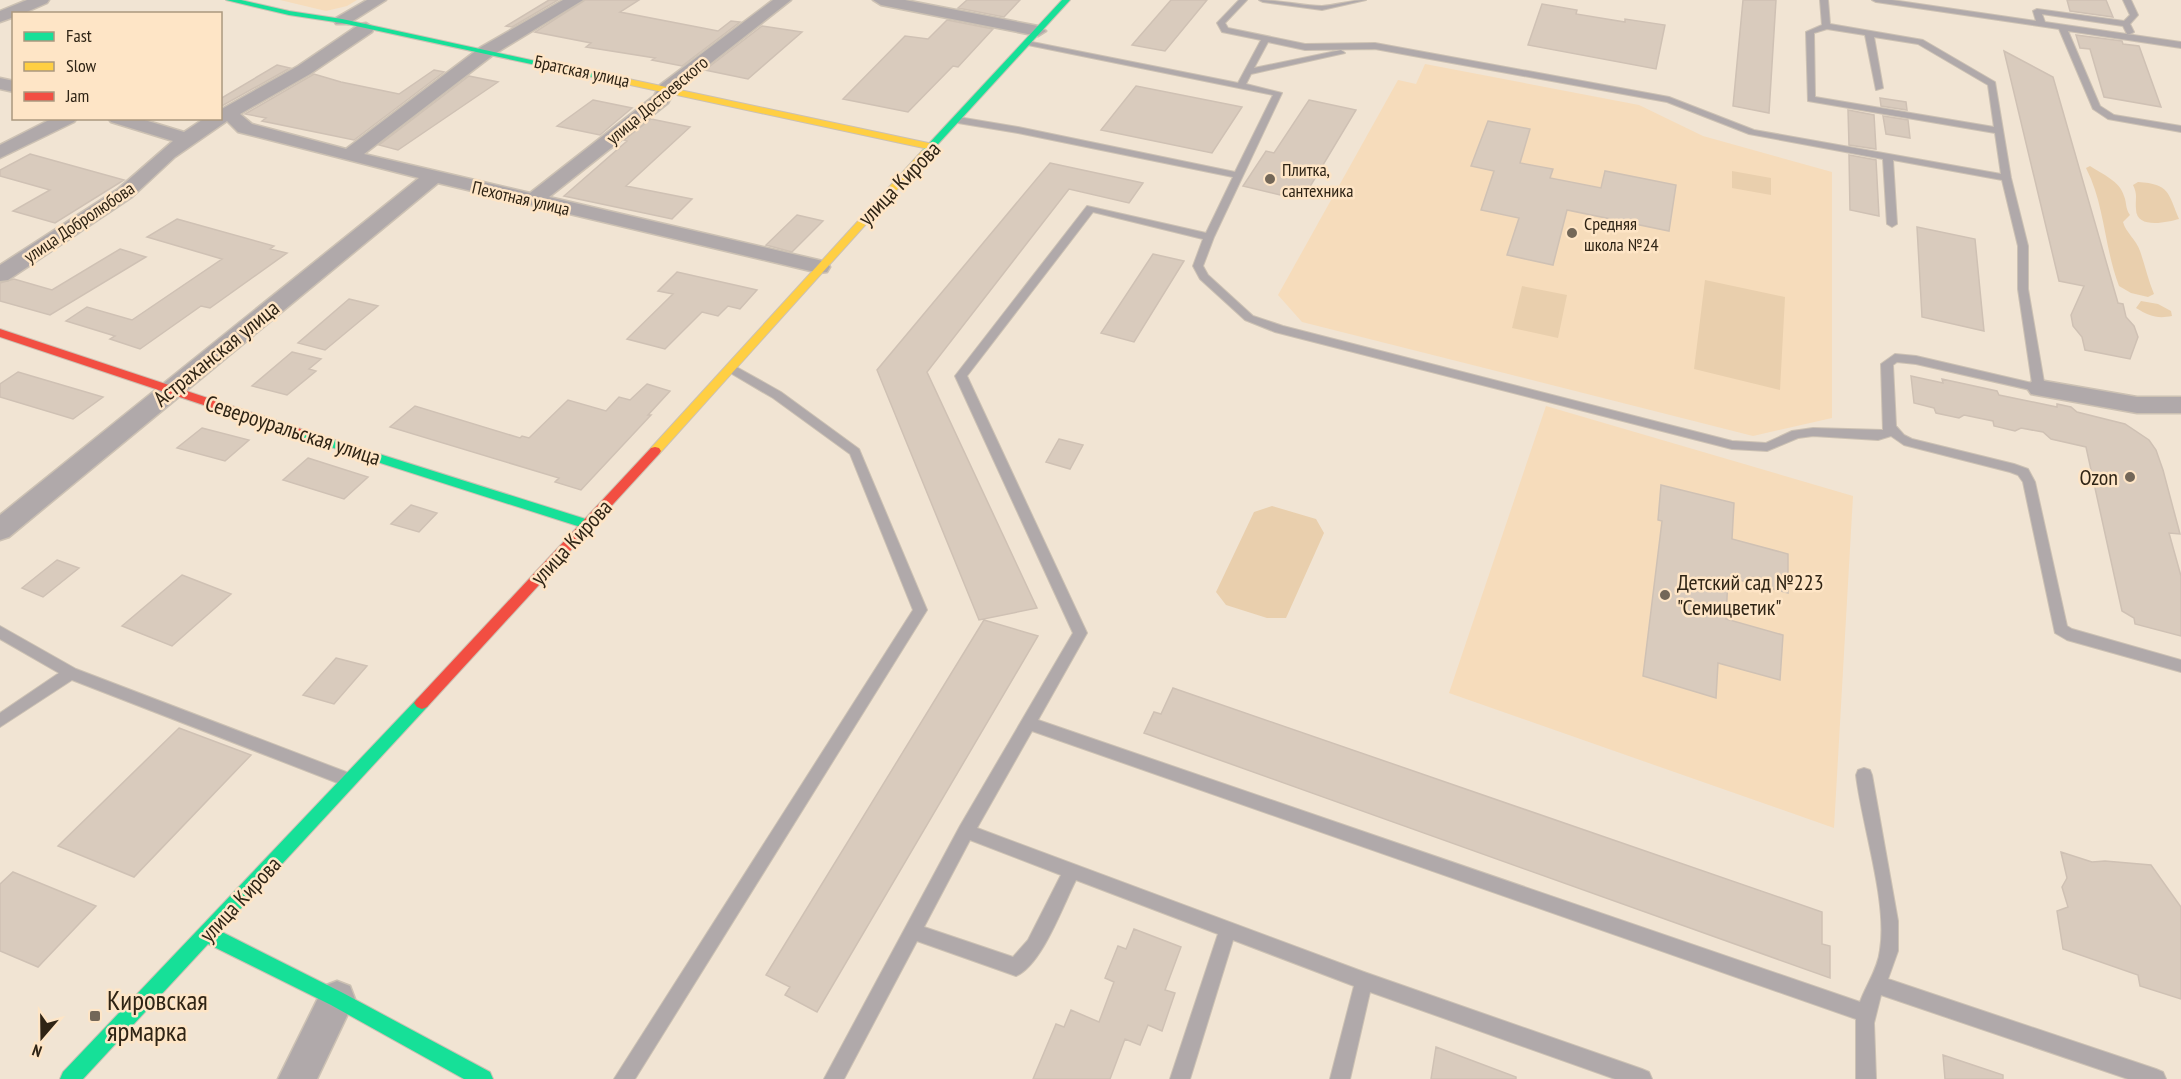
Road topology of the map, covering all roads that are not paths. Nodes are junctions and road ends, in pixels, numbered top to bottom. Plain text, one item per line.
1 (42, 0) edge
2 (230, 0) edge
3 (378, 0) edge
4 (575, 0) edge
5 (783, 0) edge
6 (881, 0) edge
7 (1066, 0) edge
8 (1243, 0) edge
9 (1263, 0) edge
10 (1362, 0) edge
11 (1824, 0) edge
12 (1876, 0) edge
13 (1952, 0) edge
14 (2030, 0) edge
15 (2127, 0) edge
16 (2037, 11) junction
17 (12, 12) edge
18 (1978, 14) junction
19 (342, 21) junction
20 (2041, 24) junction
21 (2126, 24) junction
22 (1826, 26) junction
23 (2062, 27) junction
24 (366, 28) junction
25 (1038, 31) junction
26 (1869, 33) junction
27 (2133, 38) junction
28 (1265, 40) junction
29 (1027, 44) junction
30 (2181, 45) edge
31 (1375, 46) junction
32 (487, 51) junction
33 (1250, 72) junction
34 (1241, 86) junction
35 (1878, 88) dead end
36 (666, 89) junction
37 (230, 114) junction
38 (222, 119) edge
39 (64, 120) edge
40 (124, 120) edge
41 (220, 120) edge
42 (958, 120) junction
43 (2181, 129) edge
44 (2000, 131) junction
45 (187, 139) junction
46 (933, 147) junction
47 (0, 152) edge
48 (350, 156) junction
49 (1888, 157) junction
50 (1238, 175) junction
51 (433, 177) junction
52 (2006, 178) junction
53 (533, 200) junction
54 (1892, 224) dead end
55 (1209, 237) junction
56 (819, 267) junction
57 (0, 275) edge
58 (0, 333) edge
59 (731, 368) junction
60 (2039, 388) junction
61 (170, 389) junction
62 (2181, 406) edge
63 (1890, 427) junction
64 (587, 524) junction
65 (0, 530) edge
66 (0, 632) edge
67 (2181, 666) edge
68 (71, 673) junction
69 (0, 721) edge
70 (1028, 723) junction
71 (1864, 775) dead end
72 (350, 781) junction
73 (966, 831) junction
74 (1072, 870) junction
75 (1228, 929) junction
76 (912, 931) junction
77 (207, 934) junction
78 (1364, 981) junction
79 (1878, 986) junction
80 (337, 999) junction
81 (1867, 1014) junction
82 (70, 1079) edge
83 (297, 1079) edge
84 (483, 1079) edge
85 (624, 1079) edge
86 (834, 1079) edge
87 (1180, 1079) edge
88 (1340, 1079) edge
89 (1642, 1079) edge
90 (1866, 1079) edge
91 (2156, 1079) edge

1 - 17 street
2 - 19 street, Братская улица
3 - 19 street
4 - 32 street
5 - 36 street, улица Достоевского
6 - 25 street
7 - 25 street, улица Кирова
8 - 28 lane
9 - 10 lane
11 - 22 lane
12 - 18 lane
13 - 18 lane
14 - 16 lane
15 - 21 lane
16 - 20 lane
16 - 21 lane
18 - 20 lane
19 - 24 street, Братская улица
20 - 23 lane
21 - 27 lane
22 - 26 lane
22 - 44 lane
23 - 27 lane
23 - 43 lane
24 - 32 street, Братская улица
24 - 37 street, улица Добролюбова
25 - 29 street, улица Кирова
26 - 35 lane
26 - 44 lane
27 - 30 lane
28 - 31 lane
28 - 33 lane
29 - 34 lane
29 - 42 street, улица Кирова
31 - 33 lane
31 - 49 lane
32 - 36 street, Братская улица
32 - 48 street
33 - 34 lane
34 - 50 lane
36 - 46 street, Братская улица
36 - 53 street, улица Достоевского
37 - 38 street, улица Добролюбова
37 - 48 street, Пехотная улица
39 - 47 street
40 - 45 street
41 - 45 street, улица Добролюбова
42 - 46 street, улица Кирова
42 - 50 lane
44 - 52 lane
45 - 57 street, улица Добролюбова
46 - 56 street, улица Кирова
48 - 51 street, Пехотная улица
49 - 52 lane
49 - 54 lane
50 - 55 lane
51 - 53 street, Пехотная улица
51 - 61 street, Астраханская улица
52 - 60 lane
53 - 56 street, Пехотная улица
55 - 63 lane
55 - 70 lane
56 - 59 street, улица Кирова
58 - 61 street, Североуральская улица
59 - 64 street, улица Кирова
59 - 85 lane
60 - 62 street
60 - 63 lane
61 - 64 street, Североуральская улица
61 - 65 street, Астраханская улица
63 - 67 lane
64 - 72 street, улица Кирова
66 - 68 lane
68 - 69 lane
68 - 72 lane
70 - 73 lane
70 - 81 lane
71 - 79 lane
72 - 77 street, улица Кирова
73 - 74 lane
73 - 76 lane
74 - 75 lane
74 - 76 lane
75 - 78 lane
75 - 87 lane
76 - 86 lane
77 - 80 street
77 - 82 street, улица Кирова
78 - 88 lane
78 - 89 lane
79 - 81 lane
79 - 91 lane
80 - 83 street
80 - 84 street
81 - 90 lane

